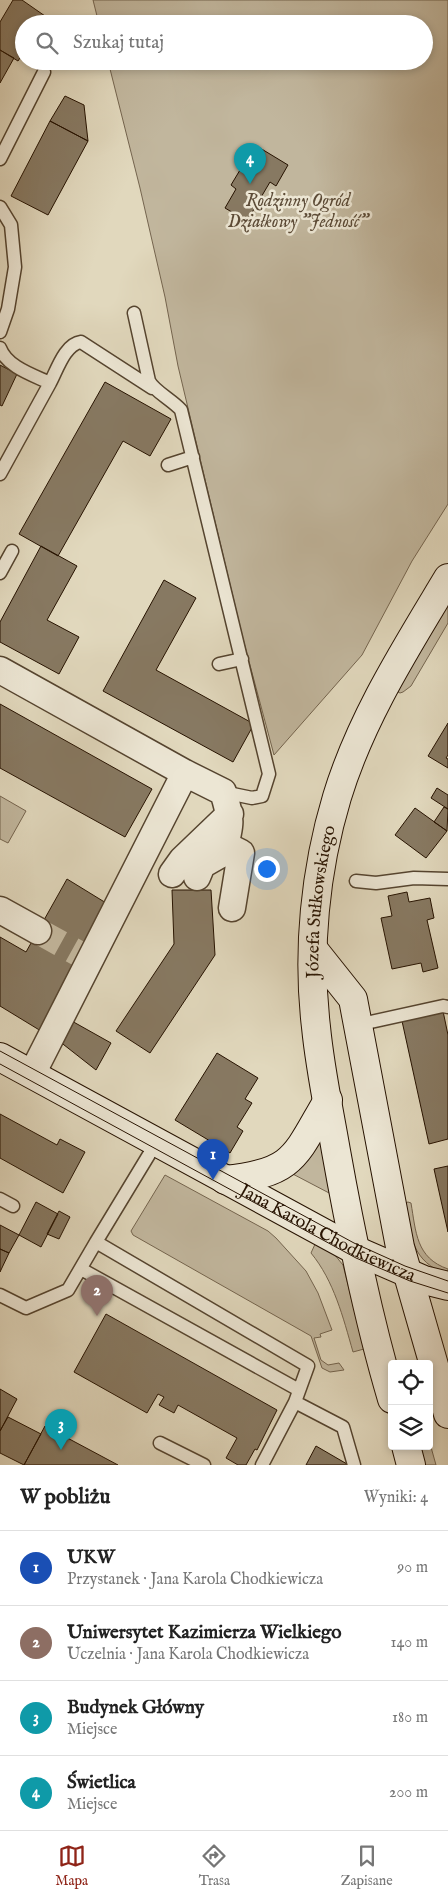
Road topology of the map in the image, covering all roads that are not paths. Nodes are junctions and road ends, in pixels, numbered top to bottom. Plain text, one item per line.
1 (44, 72) dead end
2 (0, 159) edge
3 (0, 207) edge
4 (134, 313) dead end
5 (0, 332) edge
6 (0, 348) edge
7 (50, 383) junction
8 (152, 388) junction
9 (193, 457) junction
10 (168, 464) dead end
11 (0, 474) edge
12 (12, 551) dead end
13 (0, 573) edge
14 (448, 578) edge
15 (242, 660) junction
16 (219, 664) dead end
17 (0, 670) edge
18 (185, 773) junction
19 (226, 803) junction
20 (225, 845) junction
21 (448, 880) edge
22 (356, 881) dead end
23 (232, 908) dead end
24 (0, 910) edge
25 (38, 931) tunnel mouth
26 (314, 950) junction
27 (448, 1007) edge
28 (355, 1012) junction
29 (0, 1057) edge
30 (32, 1074) junction
31 (328, 1100) junction
32 (156, 1143) junction
33 (225, 1180) junction
34 (0, 1198) edge
35 (14, 1206) dead end
36 (96, 1242) junction
37 (355, 1250) junction
38 (80, 1268) junction
39 (407, 1274) junction
40 (448, 1286) edge
41 (0, 1295) edge
42 (388, 1385) edge
43 (297, 1396) junction
44 (448, 1414) edge
45 (160, 1443) dead end
46 (407, 1450) edge
47 (204, 1465) edge
48 (262, 1465) edge
49 (354, 1465) edge
50 (411, 1465) edge

1 - 2 lane
3 - 5 lane
4 - 8 lane
6 - 7 lane
7 - 8 lane
7 - 11 lane
8 - 9 lane
9 - 10 lane
9 - 15 lane
12 - 13 lane
14 - 26 main road, Józefa Sułkowskiego
15 - 16 lane
15 - 19 lane
17 - 18 street
18 - 19 street
18 - 30 street
19 - 20 street
19 - 20 street
20 - 23 street
21 - 22 lane
24 - 25 street
26 - 28 main road
26 - 31 main road, Józefa Sułkowskiego
27 - 28 lane
28 - 39 main road
29 - 30 main road, Jana Karola Chodkiewicza
30 - 32 main road, Jana Karola Chodkiewicza
31 - 33 main road
31 - 37 main road, Józefa Sułkowskiego
32 - 33 main road, Jana Karola Chodkiewicza
32 - 36 lane
33 - 37 main road, Jana Karola Chodkiewicza
34 - 35 lane
36 - 38 lane
36 - 43 lane
37 - 39 main road, Jana Karola Chodkiewicza
37 - 42 main road, Józefa Sułkowskiego
38 - 41 lane
38 - 43 lane
39 - 40 main road, Jana Karola Chodkiewicza
39 - 44 main road
43 - 48 lane
43 - 49 lane
45 - 47 lane
46 - 50 main road

